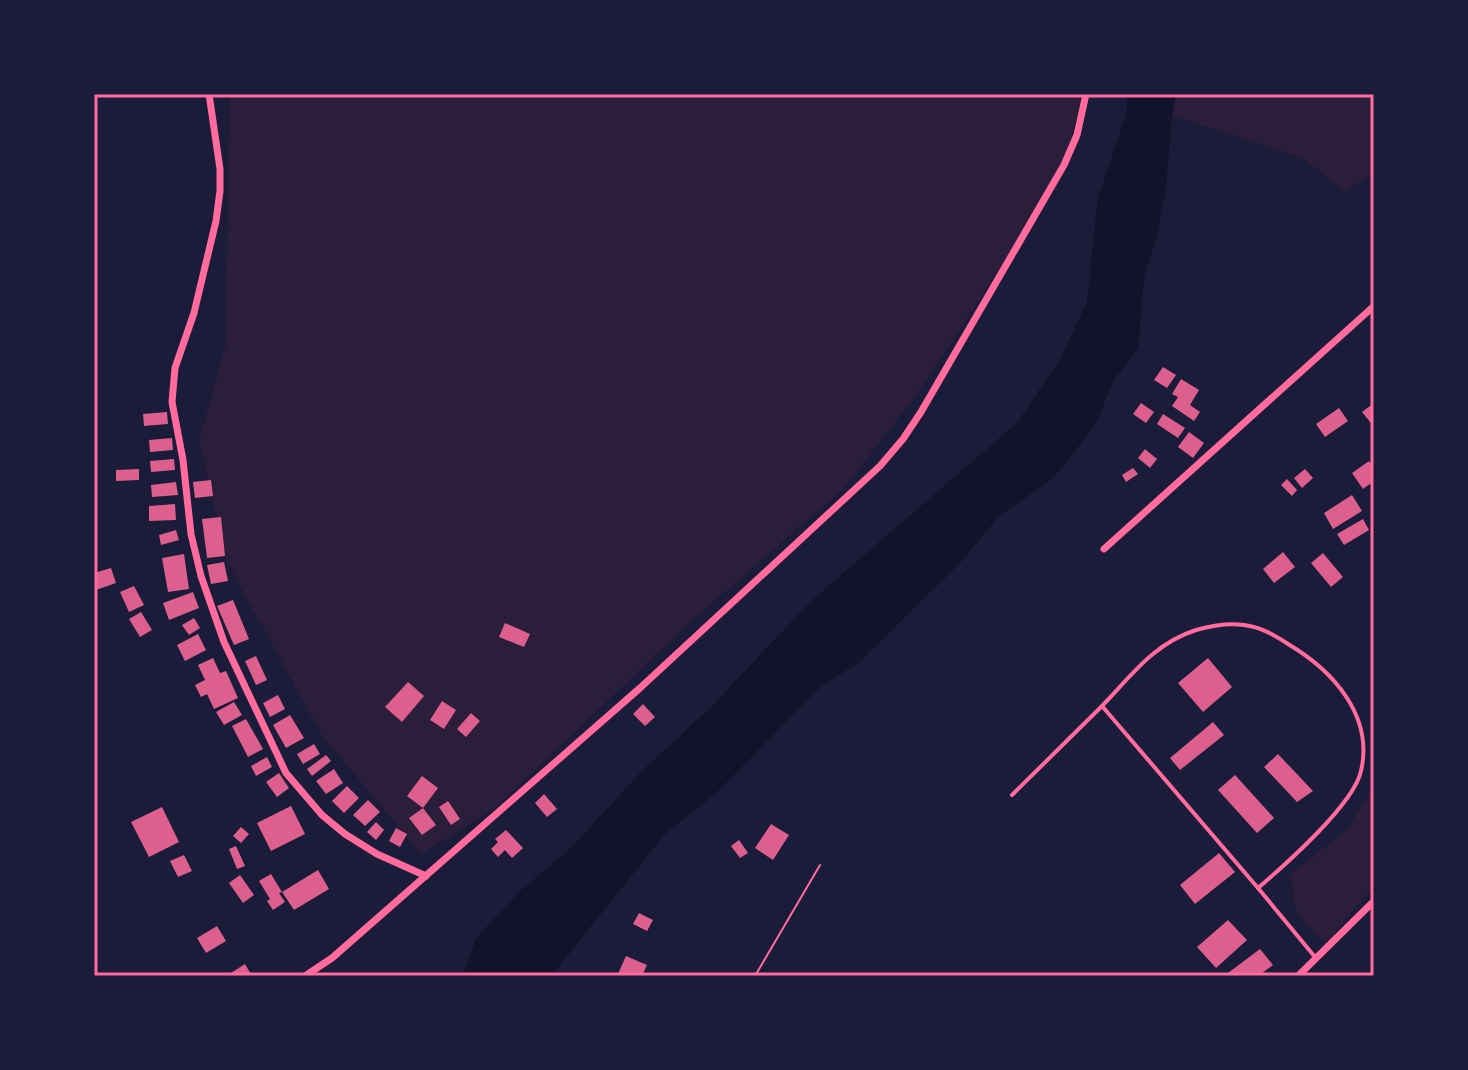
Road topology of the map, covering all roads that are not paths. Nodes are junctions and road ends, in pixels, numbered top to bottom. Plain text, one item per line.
1 (209, 94) edge
2 (1086, 94) edge
3 (1374, 306) edge
4 (1104, 549) dead end
5 (1102, 706) junction
6 (1012, 795) dead end
7 (426, 876) junction
8 (1258, 888) junction
9 (1374, 901) edge
10 (1316, 958) junction
11 (305, 976) edge
12 (1298, 976) edge

1 - 7 street
2 - 7 street
3 - 4 street
5 - 6 lane
5 - 8 lane
5 - 8 lane
7 - 11 street
8 - 10 lane
9 - 10 street
10 - 12 street

